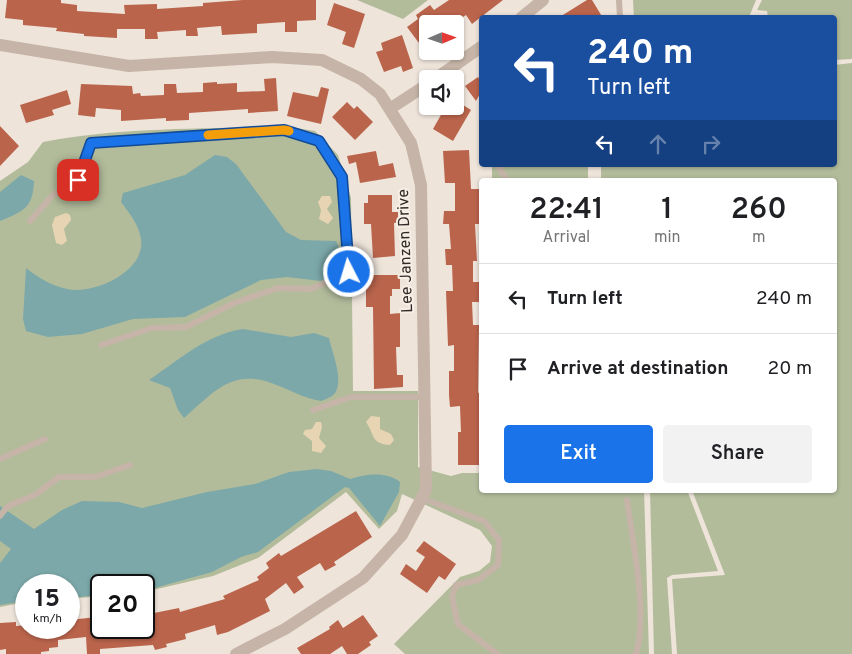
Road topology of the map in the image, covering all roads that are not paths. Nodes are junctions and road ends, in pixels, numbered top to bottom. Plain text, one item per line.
1 (543, 0) edge
2 (619, 0) edge
3 (525, 15) edge
4 (620, 15) edge
5 (0, 47) edge
6 (479, 48) edge
7 (449, 70) edge
8 (419, 90) edge
9 (390, 108) junction
10 (497, 167) edge
11 (506, 178) edge
12 (30, 221) dead end
13 (101, 345) dead end
14 (422, 397) dead end
15 (312, 410) dead end
16 (45, 439) dead end
17 (0, 459) edge
18 (130, 465) dead end
19 (426, 500) dead end
20 (627, 500) dead end
21 (0, 516) edge
22 (236, 654) edge
23 (497, 654) edge
24 (636, 654) edge

1 - 3 street
2 - 4 lane
5 - 9 street, Lee Janzen Drive
6 - 7 street
8 - 9 street
9 - 22 street, Lee Janzen Drive
10 - 11 lane
12 - 13 lane
14 - 15 lane
16 - 17 lane
18 - 21 lane
19 - 23 lane
20 - 24 lane

